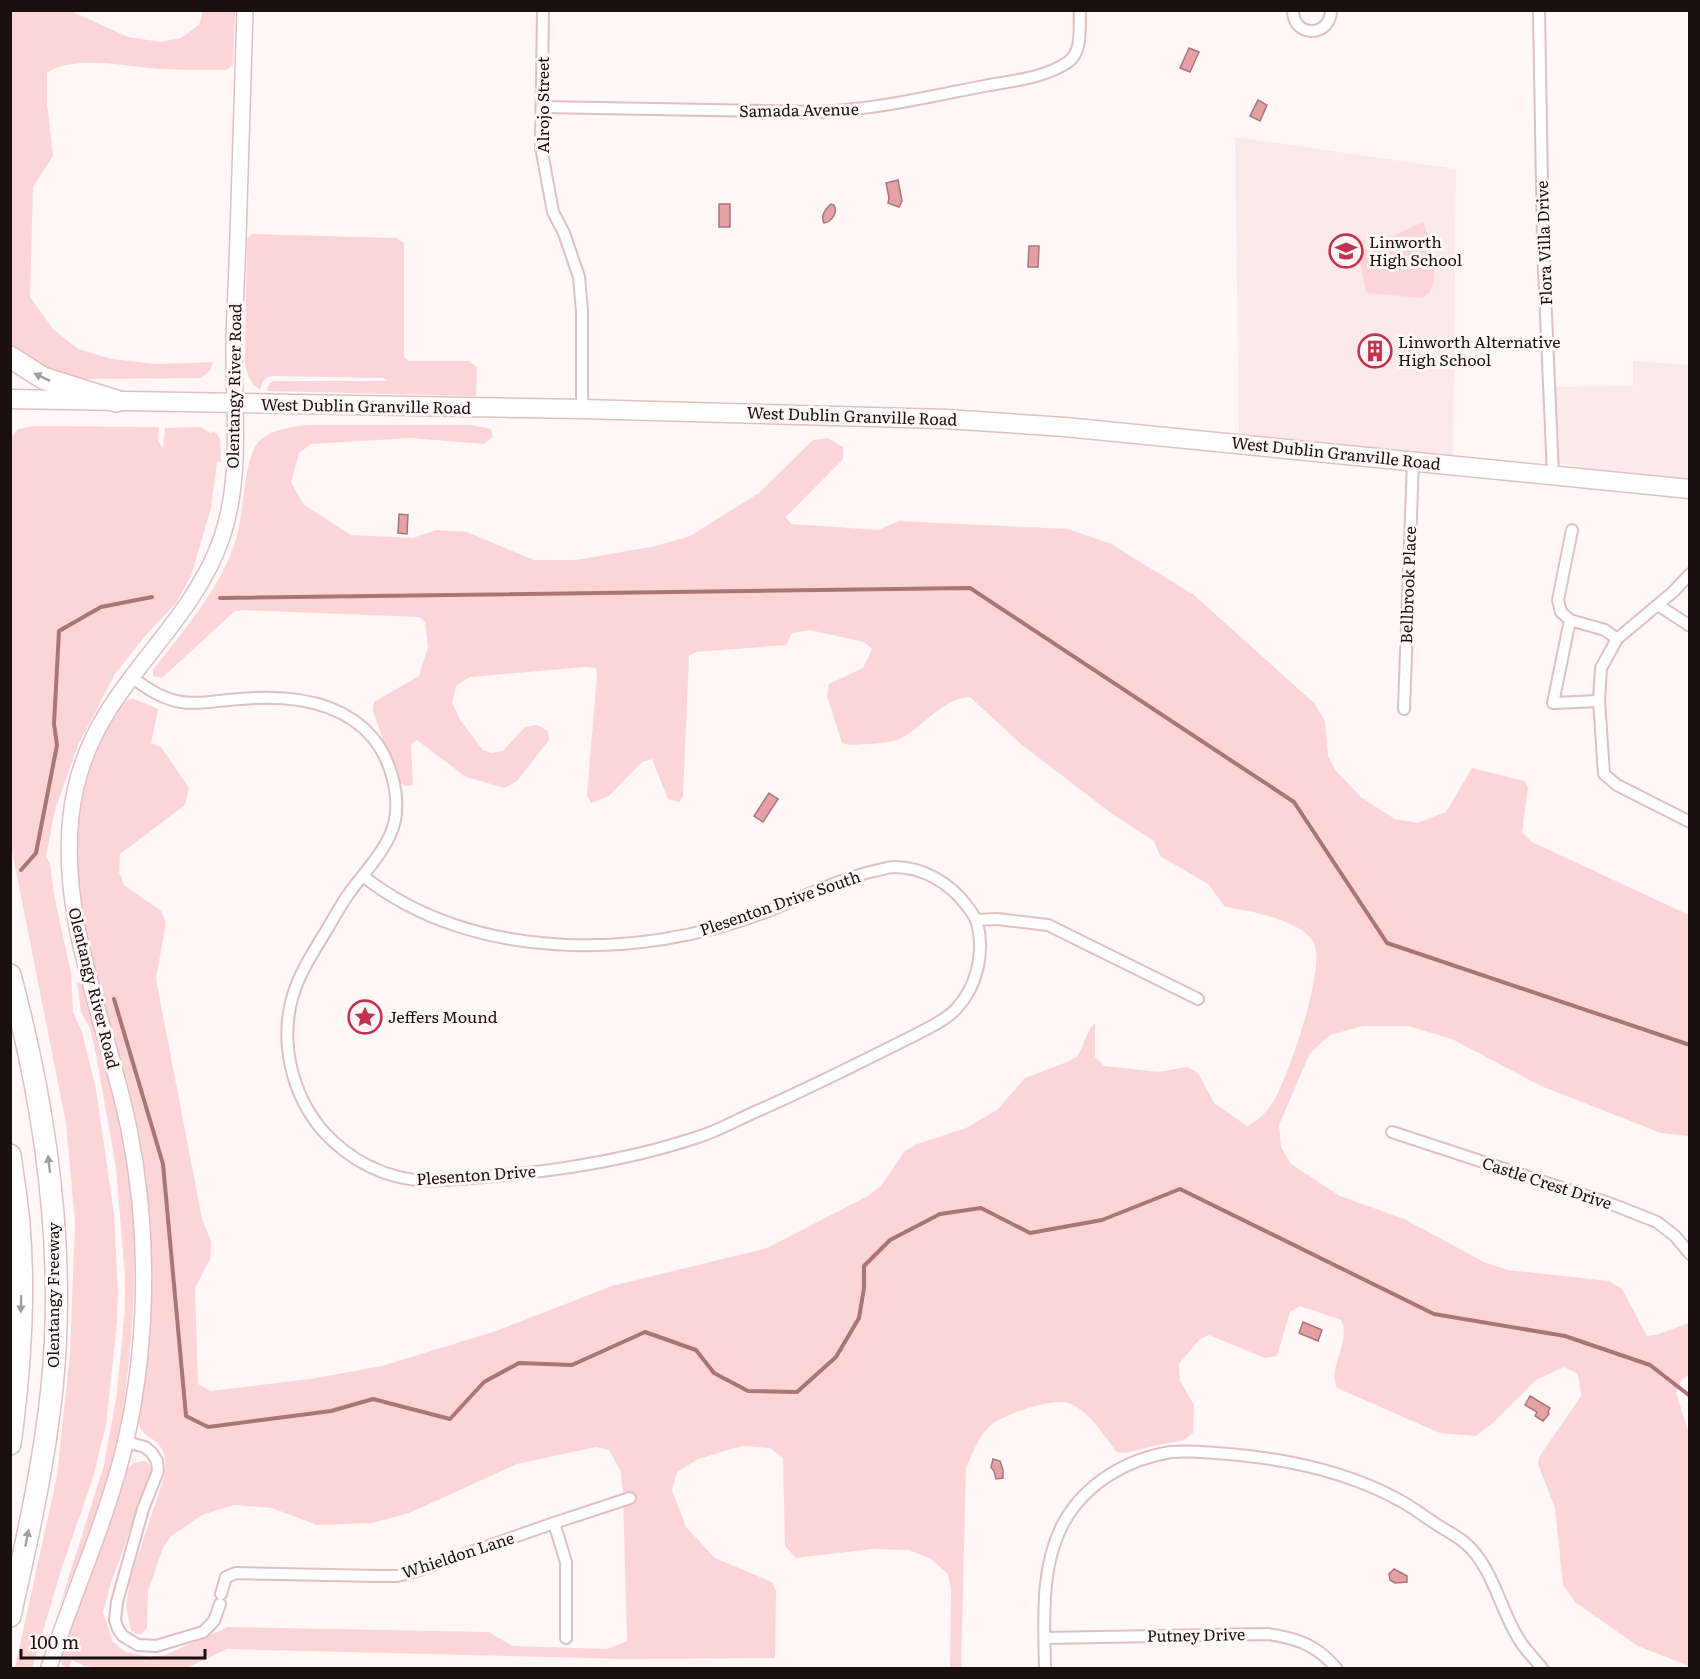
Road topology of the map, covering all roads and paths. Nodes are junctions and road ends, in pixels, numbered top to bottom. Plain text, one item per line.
1 (245, 10) edge
2 (543, 10) edge
3 (1080, 10) edge
4 (1293, 10) edge
5 (1331, 10) edge
6 (1539, 10) edge
7 (542, 107) junction
8 (10, 357) edge
9 (10, 399) edge
10 (116, 401) junction
11 (234, 404) junction
12 (582, 409) junction
13 (1413, 461) junction
14 (1552, 475) junction
15 (1689, 489) edge
16 (1572, 530) dead end
17 (1689, 574) edge
18 (1658, 605) junction
19 (1570, 620) junction
20 (1689, 626) edge
21 (1617, 639) junction
22 (133, 678) junction
23 (1599, 701) junction
24 (1404, 709) dead end
25 (1689, 822) edge
26 (363, 876) junction
27 (977, 920) junction
28 (10, 975) edge
29 (1198, 999) dead end
30 (1392, 1132) dead end
31 (10, 1155) edge
32 (1689, 1254) edge
33 (126, 1442) junction
34 (10, 1444) edge
35 (630, 1498) dead end
36 (554, 1523) junction
37 (10, 1616) edge
38 (566, 1638) dead end
39 (1045, 1638) junction
40 (49, 1668) edge
41 (1045, 1668) edge
42 (1336, 1668) edge
43 (1542, 1668) edge

1 - 11 main road, Olentangy River Road
2 - 7 street, Alrojo Street
3 - 7 street, Samada Avenue
4 - 5 street
6 - 14 street, Flora Villa Drive
7 - 12 street, Alrojo Street
10 -> 8 highway
9 - 10 main road, West Dublin Granville Road
10 - 11 main road, West Dublin Granville Road
11 - 12 main road, West Dublin Granville Road
11 - 22 main road, Olentangy River Road
12 - 13 main road, West Dublin Granville Road
13 - 14 main road, West Dublin Granville Road
13 - 24 street, Bellbrook Place
14 - 15 main road, West Dublin Granville Road
16 - 19 street
17 - 18 street
18 - 20 street
18 - 21 street
19 - 21 street
19 - 23 street
21 - 23 street
22 - 26 street, Plesenton Drive
22 - 33 main road, Olentangy River Road
23 - 25 street
26 - 27 street, Plesenton Drive South
26 - 27 street, Plesenton Drive
27 - 29 street
37 -> 28 highway, Olentangy Freeway
30 - 32 street, Castle Crest Drive
31 -> 34 highway, Olentangy Freeway
33 - 36 street, Whieldon Lane
33 - 40 main road, Olentangy River Road
35 - 36 street, Whieldon Lane
36 - 38 street
39 - 41 street
39 - 42 street, Putney Drive
39 - 43 street

